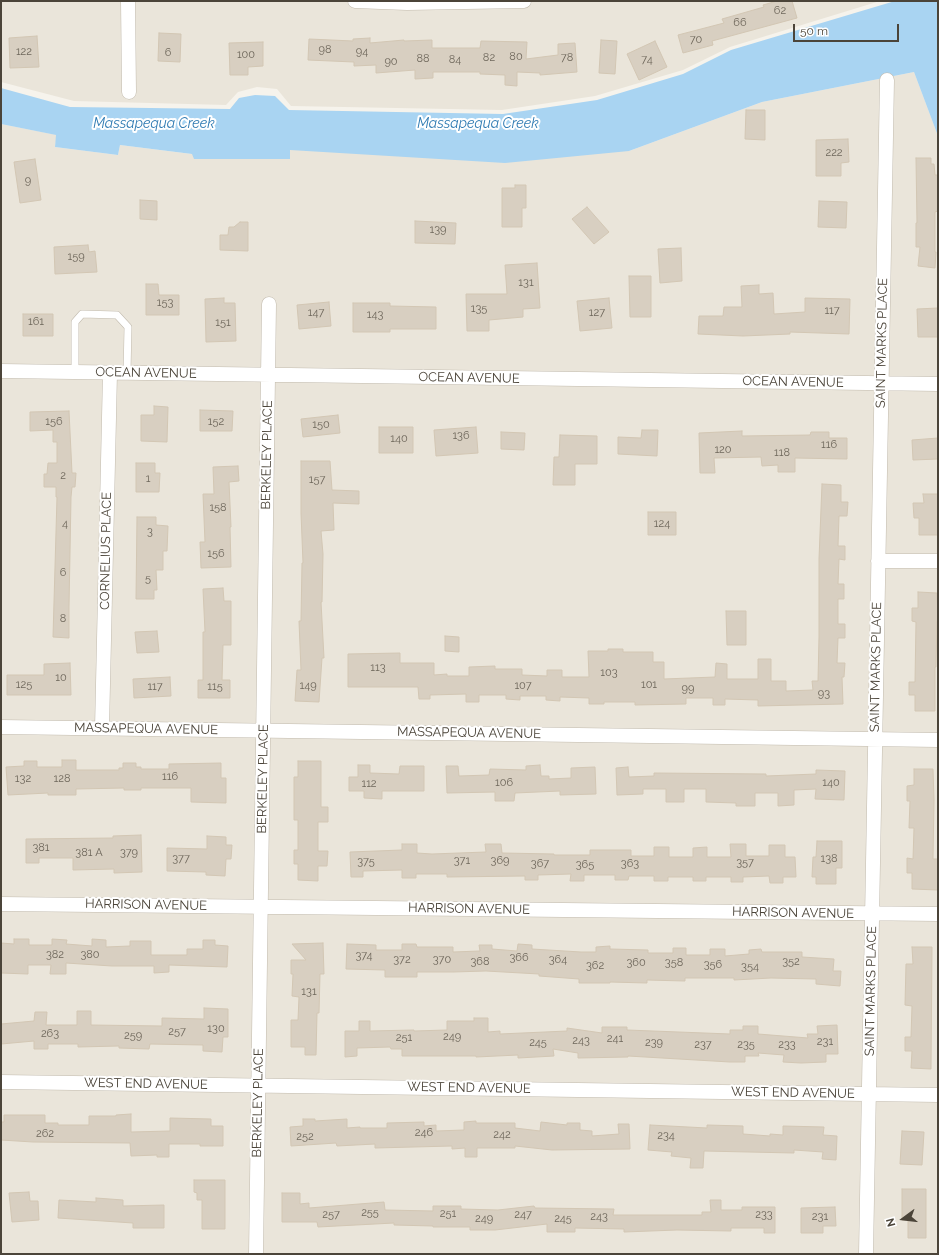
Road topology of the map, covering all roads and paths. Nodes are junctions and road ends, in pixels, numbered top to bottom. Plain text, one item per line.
1 (128, 1) edge
2 (355, 1) edge
3 (524, 1) edge
4 (406, 2) edge
5 (887, 80) dead end
6 (129, 92) dead end
7 (269, 304) dead end
8 (1, 371) edge
9 (74, 372) junction
10 (110, 373) junction
11 (127, 373) junction
12 (268, 375) junction
13 (881, 383) junction
14 (938, 384) edge
15 (878, 561) junction
16 (938, 561) edge
17 (1, 727) edge
18 (102, 728) junction
19 (264, 730) junction
20 (875, 739) junction
21 (938, 740) edge
22 (1, 904) edge
23 (261, 907) junction
24 (872, 914) junction
25 (938, 914) edge
26 (1, 1082) edge
27 (259, 1086) junction
28 (869, 1094) junction
29 (938, 1095) edge
30 (256, 1254) edge
31 (866, 1254) edge

1 - 6 street
2 - 4 street
3 - 4 street
5 - 13 street, SAINT MARKS PLACE
7 - 12 street, BERKELEY PLACE
8 - 9 street, OCEAN AVENUE
9 - 10 street, OCEAN AVENUE
9 - 11 lane
10 - 11 street, OCEAN AVENUE
10 - 18 street, CORNELIUS PLACE
11 - 12 street, OCEAN AVENUE
12 - 13 street, OCEAN AVENUE
12 - 19 street, BERKELEY PLACE
13 - 14 street, OCEAN AVENUE
13 - 15 street, SAINT MARKS PLACE
15 - 16 street
15 - 20 street, SAINT MARKS PLACE
17 - 18 street, MASSAPEQUA AVENUE
18 - 19 street, MASSAPEQUA AVENUE
19 - 20 street, MASSAPEQUA AVENUE
19 - 23 street, BERKELEY PLACE
20 - 21 street, MASSAPEQUA AVENUE
20 - 24 street, SAINT MARKS PLACE
22 - 23 street, HARRISON AVENUE
23 - 24 street, HARRISON AVENUE
23 - 27 street, BERKELEY PLACE
24 - 25 street, HARRISON AVENUE
24 - 28 street, SAINT MARKS PLACE
26 - 27 street, WEST END AVENUE
27 - 28 street, WEST END AVENUE
27 - 30 street, BERKELEY PLACE
28 - 29 street, WEST END AVENUE
28 - 31 street, SAINT MARKS PLACE

